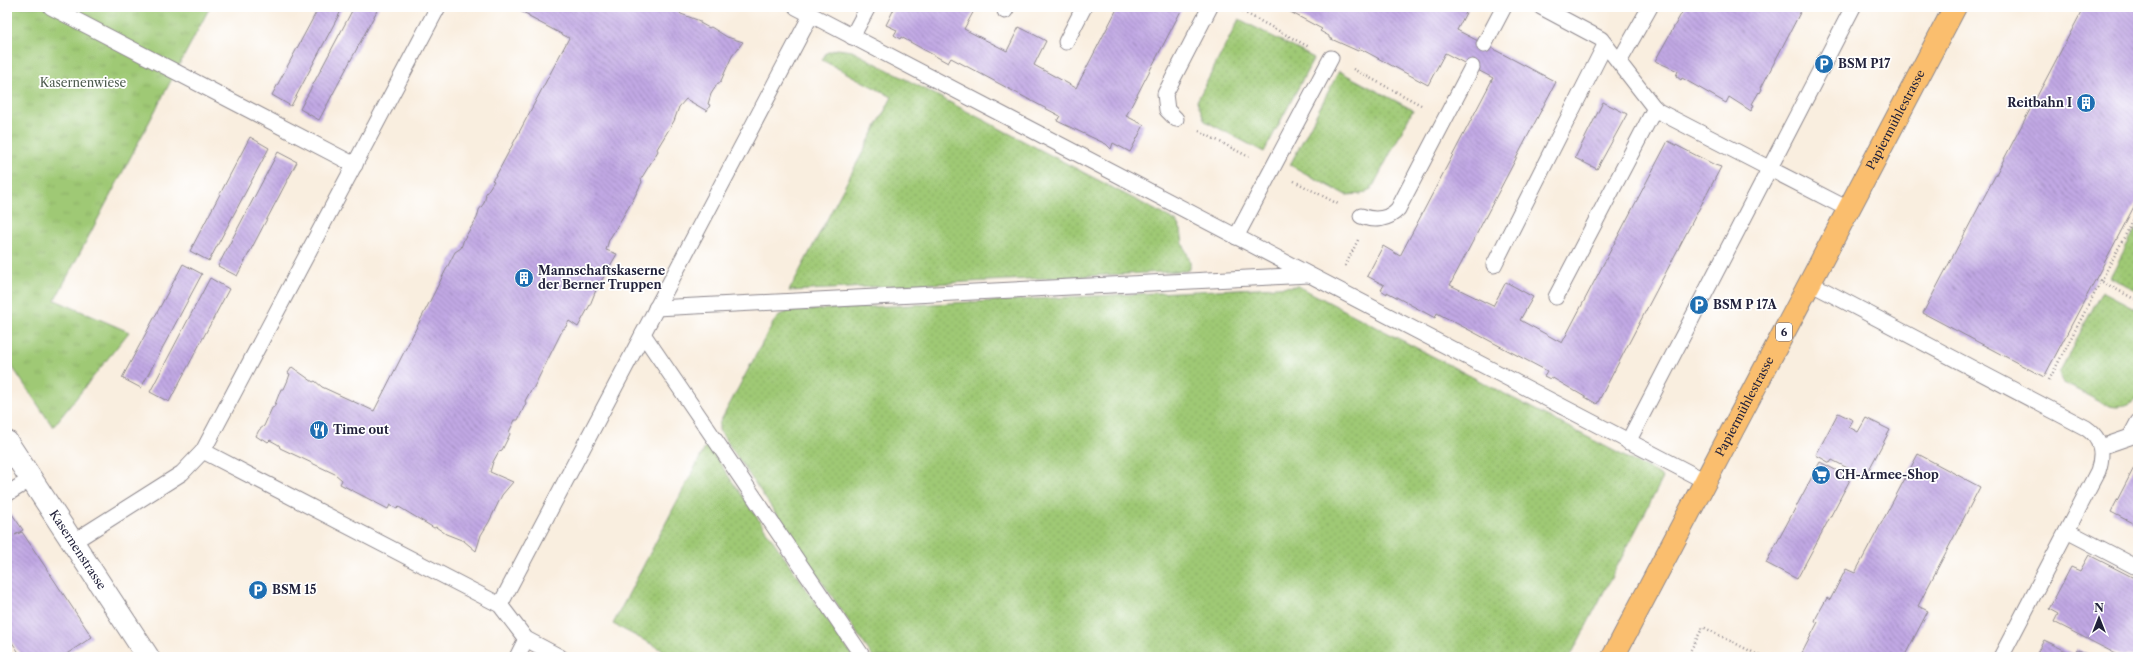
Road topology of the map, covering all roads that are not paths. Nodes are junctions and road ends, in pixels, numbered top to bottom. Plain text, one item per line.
1 (51, 7) edge
2 (438, 7) edge
3 (796, 7) edge
4 (868, 7) edge
5 (1084, 7) edge
6 (1210, 7) edge
7 (1504, 7) edge
8 (1541, 7) edge
9 (1650, 7) edge
10 (1853, 7) edge
11 (1954, 7) edge
12 (810, 15) junction
13 (852, 37) junction
14 (1066, 42) dead end
15 (1484, 45) dead end
16 (1605, 45) junction
17 (1330, 58) dead end
18 (1619, 62) junction
19 (1472, 67) dead end
20 (1655, 108) junction
21 (1176, 119) dead end
22 (355, 166) junction
23 (1768, 168) junction
24 (1848, 209) junction
25 (1365, 217) road end
26 (1236, 237) junction
27 (1494, 265) dead end
28 (1310, 275) junction
29 (1810, 283) junction
30 (1556, 297) dead end
31 (656, 308) junction
32 (643, 334) junction
33 (2138, 422) edge
34 (7, 442) edge
35 (1628, 442) junction
36 (2101, 447) junction
37 (203, 452) junction
38 (31, 479) junction
39 (1705, 481) junction
40 (7, 494) edge
41 (2067, 531) junction
42 (73, 542) junction
43 (2138, 568) edge
44 (500, 605) junction
45 (526, 639) junction
46 (148, 657) edge
47 (517, 657) edge
48 (560, 657) edge
49 (863, 657) edge
50 (1613, 657) edge
51 (2001, 657) edge

1 - 22 lane
2 - 22 lane
3 - 12 lane
4 - 13 lane
5 - 14 lane
6 - 21 lane
7 - 15 lane
8 - 16 lane
9 - 18 lane
10 - 23 lane
11 - 24 main road, Papiermühlestrasse / 6
12 - 13 lane
12 - 31 lane
13 - 26 lane
16 - 18 lane
16 - 27 lane
17 - 26 lane
18 - 20 lane
19 - 25 lane
20 - 23 lane
20 - 30 lane
22 - 37 lane
23 - 24 lane
23 - 35 lane
24 - 29 main road, Papiermühlestrasse / 6
26 - 28 lane
28 - 31 lane
28 - 35 lane
29 - 36 lane
29 - 39 main road, Papiermühlestrasse / 6
31 - 32 lane
32 - 44 lane
32 - 49 lane
33 - 36 lane
34 - 38 street, Kasernenstrasse
35 - 39 lane
36 - 41 lane
37 - 42 lane
37 - 44 lane
38 - 40 lane
38 - 42 street, Kasernenstrasse
39 - 50 main road, Papiermühlestrasse / 6
41 - 43 lane
41 - 51 lane
42 - 46 street, Kasernenstrasse
44 - 45 lane
45 - 47 lane
45 - 48 lane

